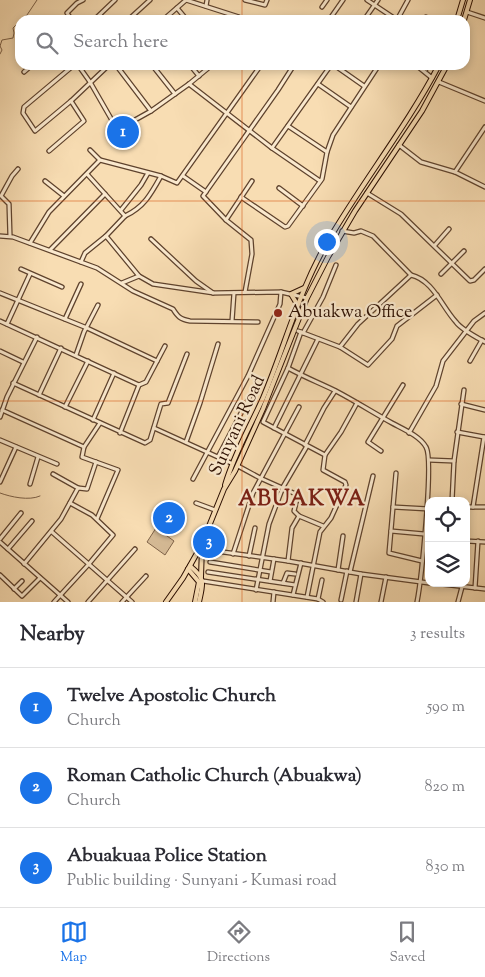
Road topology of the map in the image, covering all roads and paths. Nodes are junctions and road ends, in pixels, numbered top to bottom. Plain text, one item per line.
1 (83, 0) edge
2 (115, 0) edge
3 (150, 0) edge
4 (186, 0) edge
5 (207, 0) edge
6 (245, 0) edge
7 (267, 0) edge
8 (327, 0) edge
9 (343, 0) edge
10 (367, 0) edge
11 (378, 0) edge
12 (408, 0) edge
13 (462, 0) edge
14 (470, 0) edge
15 (375, 5) junction
16 (206, 6) junction
17 (322, 6) dead end
18 (177, 8) junction
19 (460, 10) junction
20 (467, 12) junction
21 (68, 15) edge
22 (100, 15) edge
23 (134, 15) edge
24 (169, 15) edge
25 (183, 15) edge
26 (233, 15) edge
27 (332, 15) edge
28 (368, 15) edge
29 (390, 15) edge
30 (400, 15) edge
31 (458, 15) edge
32 (466, 15) edge
33 (485, 18) edge
34 (26, 70) edge
35 (70, 70) edge
36 (80, 70) edge
37 (103, 70) edge
38 (120, 70) edge
39 (156, 70) edge
40 (194, 70) edge
41 (207, 70) edge
42 (258, 70) edge
43 (291, 70) edge
44 (329, 70) edge
45 (340, 70) edge
46 (375, 70) edge
47 (422, 70) edge
48 (436, 70) edge
49 (445, 70) edge
50 (24, 72) dead end
51 (199, 77) junction
52 (432, 78) junction
53 (90, 82) junction
54 (439, 82) junction
55 (189, 84) junction
56 (318, 84) junction
57 (364, 86) junction
58 (175, 94) junction
59 (71, 101) junction
60 (485, 101) edge
61 (351, 107) junction
62 (151, 111) junction
63 (228, 114) junction
64 (288, 126) junction
65 (485, 126) edge
66 (117, 129) junction
67 (249, 131) junction
68 (110, 134) dead end
69 (399, 145) junction
70 (272, 148) junction
71 (49, 150) dead end
72 (90, 150) dead end
73 (327, 152) junction
74 (100, 160) junction
75 (18, 169) dead end
76 (148, 172) junction
77 (455, 172) junction
78 (87, 174) junction
79 (161, 176) junction
80 (183, 176) junction
81 (45, 181) dead end
82 (252, 181) dead end
83 (320, 181) junction
84 (485, 187) edge
85 (279, 188) dead end
86 (206, 192) junction
87 (367, 193) junction
88 (105, 194) junction
89 (64, 196) junction
90 (241, 197) junction
91 (303, 206) junction
92 (121, 210) junction
93 (125, 216) junction
94 (226, 220) junction
95 (450, 229) dead end
96 (342, 231) junction
97 (0, 236) edge
98 (10, 236) junction
99 (106, 236) junction
100 (151, 239) dead end
101 (30, 243) junction
102 (435, 244) junction
103 (50, 250) junction
104 (464, 251) dead end
105 (81, 262) junction
106 (453, 262) junction
107 (336, 265) dead end
108 (485, 268) edge
109 (21, 269) dead end
110 (30, 274) junction
111 (441, 274) dead end
112 (411, 275) junction
113 (138, 276) junction
114 (121, 283) junction
115 (81, 284) dead end
116 (62, 287) dead end
117 (304, 288) junction
118 (245, 292) junction
119 (281, 292) junction
120 (0, 293) edge
121 (214, 293) junction
122 (234, 293) junction
123 (291, 294) junction
124 (437, 295) junction
125 (301, 296) junction
126 (307, 298) junction
127 (18, 300) junction
128 (297, 304) junction
129 (98, 305) dead end
130 (485, 313) edge
131 (65, 319) junction
132 (0, 321) edge
133 (232, 321) junction
134 (258, 322) dead end
135 (7, 324) junction
136 (87, 328) junction
137 (467, 330) junction
138 (301, 332) junction
139 (37, 337) junction
140 (318, 339) junction
141 (483, 341) edge
142 (218, 344) dead end
143 (165, 346) dead end
144 (340, 346) junction
145 (62, 348) junction
146 (0, 351) edge
147 (187, 354) dead end
148 (76, 355) junction
149 (88, 361) junction
150 (156, 361) junction
151 (470, 361) dead end
152 (24, 362) junction
153 (288, 368) junction
154 (114, 373) junction
155 (300, 374) junction
156 (13, 383) junction
157 (139, 385) junction
158 (403, 385) dead end
159 (335, 390) junction
160 (464, 390) dead end
161 (38, 395) junction
162 (250, 396) dead end
163 (357, 403) junction
164 (461, 404) junction
165 (65, 407) junction
166 (299, 407) dead end
167 (2, 410) junction
168 (485, 410) edge
169 (0, 416) edge
170 (383, 418) junction
171 (93, 420) junction
172 (100, 423) junction
173 (154, 428) junction
174 (274, 428) junction
175 (120, 432) junction
176 (457, 432) junction
177 (409, 433) junction
178 (285, 434) junction
179 (485, 437) edge
180 (0, 440) edge
181 (186, 442) junction
182 (306, 446) junction
183 (16, 447) junction
184 (84, 447) junction
185 (381, 451) dead end
186 (207, 452) junction
187 (324, 455) junction
188 (38, 456) junction
189 (218, 457) junction
190 (429, 460) junction
191 (454, 461) junction
192 (96, 462) junction
193 (232, 463) junction
194 (57, 464) dead end
195 (238, 466) junction
196 (396, 473) dead end
197 (53, 474) dead end
198 (373, 476) dead end
199 (260, 478) junction
200 (193, 479) dead end
201 (0, 482) edge
202 (30, 484) dead end
203 (283, 487) junction
204 (78, 488) junction
205 (224, 489) junction
206 (428, 497) edge
207 (452, 497) edge
208 (70, 503) junction
209 (196, 503) dead end
210 (393, 507) junction
211 (473, 507) joint
212 (485, 508) edge
213 (425, 509) edge
214 (215, 510) junction
215 (21, 513) dead end
216 (299, 516) junction
217 (97, 519) junction
218 (32, 521) dead end
219 (323, 526) junction
220 (255, 528) dead end
221 (425, 528) edge
222 (391, 531) junction
223 (52, 532) junction
224 (424, 534) junction
225 (343, 536) dead end
226 (0, 541) edge
227 (470, 541) edge
228 (478, 541) junction
229 (485, 542) edge
230 (202, 547) junction
231 (8, 549) junction
232 (135, 549) dead end
233 (233, 554) junction
234 (249, 556) junction
235 (262, 558) junction
236 (274, 559) junction
237 (288, 561) junction
238 (422, 561) junction
239 (210, 562) dead end
240 (301, 563) junction
241 (24, 564) junction
242 (88, 565) junction
243 (313, 565) junction
244 (189, 567) junction
245 (259, 570) junction
246 (338, 570) junction
247 (208, 572) dead end
248 (271, 572) junction
249 (348, 572) junction
250 (295, 574) dead end
251 (361, 574) junction
252 (0, 575) edge
253 (194, 575) junction
254 (146, 576) dead end
255 (184, 576) junction
256 (386, 577) junction
257 (40, 578) junction
258 (202, 579) junction
259 (258, 579) junction
260 (322, 580) dead end
261 (22, 581) dead end
262 (106, 581) junction
263 (270, 581) junction
264 (421, 582) junction
265 (425, 582) edge
266 (283, 583) junction
267 (296, 585) junction
268 (462, 587) joint
269 (475, 588) junction
270 (14, 589) junction
271 (485, 589) edge
272 (256, 590) junction
273 (274, 592) junction
274 (60, 594) junction
275 (293, 595) junction
276 (307, 597) junction
277 (126, 598) junction
278 (318, 599) junction
279 (341, 600) dead end
280 (54, 602) edge
281 (68, 602) edge
282 (88, 602) edge
283 (122, 602) edge
284 (132, 602) edge
285 (166, 602) edge
286 (197, 602) edge
287 (273, 602) edge
288 (323, 602) edge
289 (356, 602) edge
290 (381, 602) edge
291 (417, 602) edge
292 (458, 602) edge

1 - 21 street
2 - 22 street
3 - 23 street
4 - 16 street
4 - 18 street
5 - 16 street
6 - 7 street
8 - 17 street
9 - 27 street
10 - 15 street
11 - 15 street
12 - 30 street
13 - 19 main road
14 - 20 main road
15 - 28 street
15 - 29 street
16 - 26 street
18 - 24 street
18 - 25 street
19 - 20 main road
19 - 31 main road
20 - 32 main road
20 - 33 street
34 - 50 street
35 - 59 street
36 - 53 street
37 - 53 street
38 - 62 street
39 - 58 street
40 - 51 street
41 - 51 street
42 - 63 street
43 - 67 street
44 - 56 street
45 - 57 street
46 - 57 street
47 - 52 street
48 - 52 main road, Sunyani Road
49 - 54 main road, Sunyani Road
51 - 55 street
52 - 117 main road, Sunyani Road
53 - 59 street
53 - 66 street
54 - 60 street
54 - 69 main road, Sunyani Road
55 - 58 street
55 - 63 street
56 - 61 street
56 - 64 street
57 - 61 street
58 - 62 street
59 - 71 street
61 - 73 street
62 - 66 street
63 - 67 street
63 - 80 street
64 - 70 street
64 - 73 street
65 - 77 street
66 - 68 street
67 - 70 street
67 - 86 street
69 - 77 street
69 - 87 main road, Sunyani Road
70 - 83 street
72 - 74 street
73 - 83 street
74 - 76 street
74 - 78 street
75 - 98 street
76 - 79 street
76 - 92 street
77 - 84 street
78 - 88 street
78 - 89 street
79 - 80 street
79 - 93 street
80 - 86 street
81 - 89 street
82 - 90 street
83 - 91 street
85 - 91 street
86 - 94 street
87 - 96 main road, Sunyani Road
87 - 102 street
88 - 92 street
88 - 103 street
89 - 101 street
90 - 91 street
90 - 94 street
92 - 93 street
93 - 99 street
94 - 118 street
95 - 102 street
96 - 112 street
96 - 126 main road, Sunyani Road
97 - 98 street
98 - 101 street
99 - 105 street
99 - 113 street
100 - 121 street
101 - 103 street
102 - 106 street
103 - 105 street
104 - 106 street
105 - 114 street
106 - 108 street
106 - 111 street
107 - 138 street
109 - 110 street
110 - 116 street
110 - 127 street
112 - 124 street
112 - 144 street
113 - 114 street
113 - 121 street
114 - 133 street
115 - 131 street
117 - 123 main road
117 - 125 main road, Sunyani Road
118 - 119 street
118 - 122 street
119 - 123 street
119 - 186 street
120 - 127 street
121 - 122 street
122 - 133 street
123 - 125 street
123 - 128 main road
124 - 137 street
124 - 144 street
125 - 126 street
125 - 128 main road, Sunyani Road
126 - 195 main road, Sunyani Road
127 - 131 street
127 - 135 street
128 - 193 main road, Sunyani Road
129 - 136 street
130 - 137 street
131 - 136 street
132 - 135 street
133 - 134 street
135 - 139 street
136 - 148 street
136 - 150 street
137 - 141 street
137 - 177 street
138 - 140 street
138 - 153 street
139 - 145 street
139 - 152 street
140 - 144 street
140 - 155 street
141 - 151 street
142 - 181 street
143 - 150 street
145 - 148 street
145 - 161 street
146 - 152 street
147 - 173 street
148 - 149 street
149 - 154 street
149 - 165 street
150 - 157 street
152 - 156 street
153 - 155 street
153 - 174 street
154 - 157 street
154 - 171 street
155 - 159 street
155 - 174 street
156 - 161 street
156 - 167 street
157 - 175 street
158 - 170 street
159 - 163 street
159 - 182 street
160 - 164 street
161 - 165 street
162 - 189 street
163 - 170 street
163 - 187 street
164 - 168 street
164 - 176 street
165 - 171 street
166 - 178 street
167 - 169 street
167 - 184 street
170 - 177 street
170 - 185 street
171 - 172 street
172 - 175 street
172 - 184 street
173 - 175 street
173 - 181 street
174 - 178 street
176 - 179 street
176 - 191 street
177 - 190 street
178 - 182 street
178 - 199 street
179 - 211 street
180 - 183 street
181 - 186 street
182 - 187 street
182 - 203 street
183 - 188 street
183 - 201 street
184 - 192 street
186 - 189 street
186 - 200 street
187 - 219 street
188 - 194 street
188 - 202 street
189 - 193 street
190 - 191 street
190 - 206 street
191 - 207 street
192 - 204 street
192 - 217 street
193 - 205 main road, Sunyani Road
195 - 199 street
195 - 205 main road, Sunyani Road
196 - 210 street
197 - 204 street
198 - 249 street
199 - 203 street
199 - 233 street
203 - 216 street
203 - 235 street
204 - 208 street
205 - 214 main road
208 - 217 street
208 - 223 street
209 - 214 street
210 - 213 street
210 - 222 street
211 - 212 street
214 - 230 main road
215 - 226 street
216 - 219 street
216 - 237 street
217 - 242 street
218 - 231 street
219 - 243 street
220 - 234 street
221 - 224 street
222 - 224 street
222 - 238 street
223 - 241 street
223 - 242 street
224 - 238 street
225 - 246 street
226 - 231 street
227 - 228 street
228 - 229 street
228 - 269 street
230 - 233 street
230 - 244 main road
230 - 258 main road
231 - 241 street
232 - 262 street
233 - 234 street
234 - 235 street
235 - 236 street
235 - 245 street
236 - 237 street
236 - 248 street
237 - 240 street
238 - 264 street
239 - 245 street
240 - 243 street
240 - 267 street
241 - 257 street
242 - 262 street
242 - 274 street
243 - 246 street
243 - 276 street
244 - 253 main road
244 - 255 main road
244 - 258 main road
245 - 248 street
245 - 259 street
246 - 249 street
247 - 259 street
248 - 263 street
249 - 251 street
249 - 279 street
250 - 266 street
251 - 256 street
251 - 289 street
252 - 270 street
253 - 255 main road
253 - 286 main road
254 - 277 street
255 - 285 main road
256 - 264 street
256 - 290 street
257 - 270 street
257 - 274 street
258 - 272 street
258 - 286 main road
259 - 263 street
259 - 272 street
260 - 278 street
261 - 270 street
262 - 277 street
262 - 282 street
263 - 266 street
264 - 265 street
264 - 291 street
266 - 267 street
267 - 275 street
268 - 269 street
268 - 292 street
269 - 271 street
272 - 273 street
273 - 275 street
273 - 287 street
274 - 280 street
274 - 281 street
275 - 276 street
276 - 278 street
277 - 283 street
277 - 284 street
278 - 288 street

